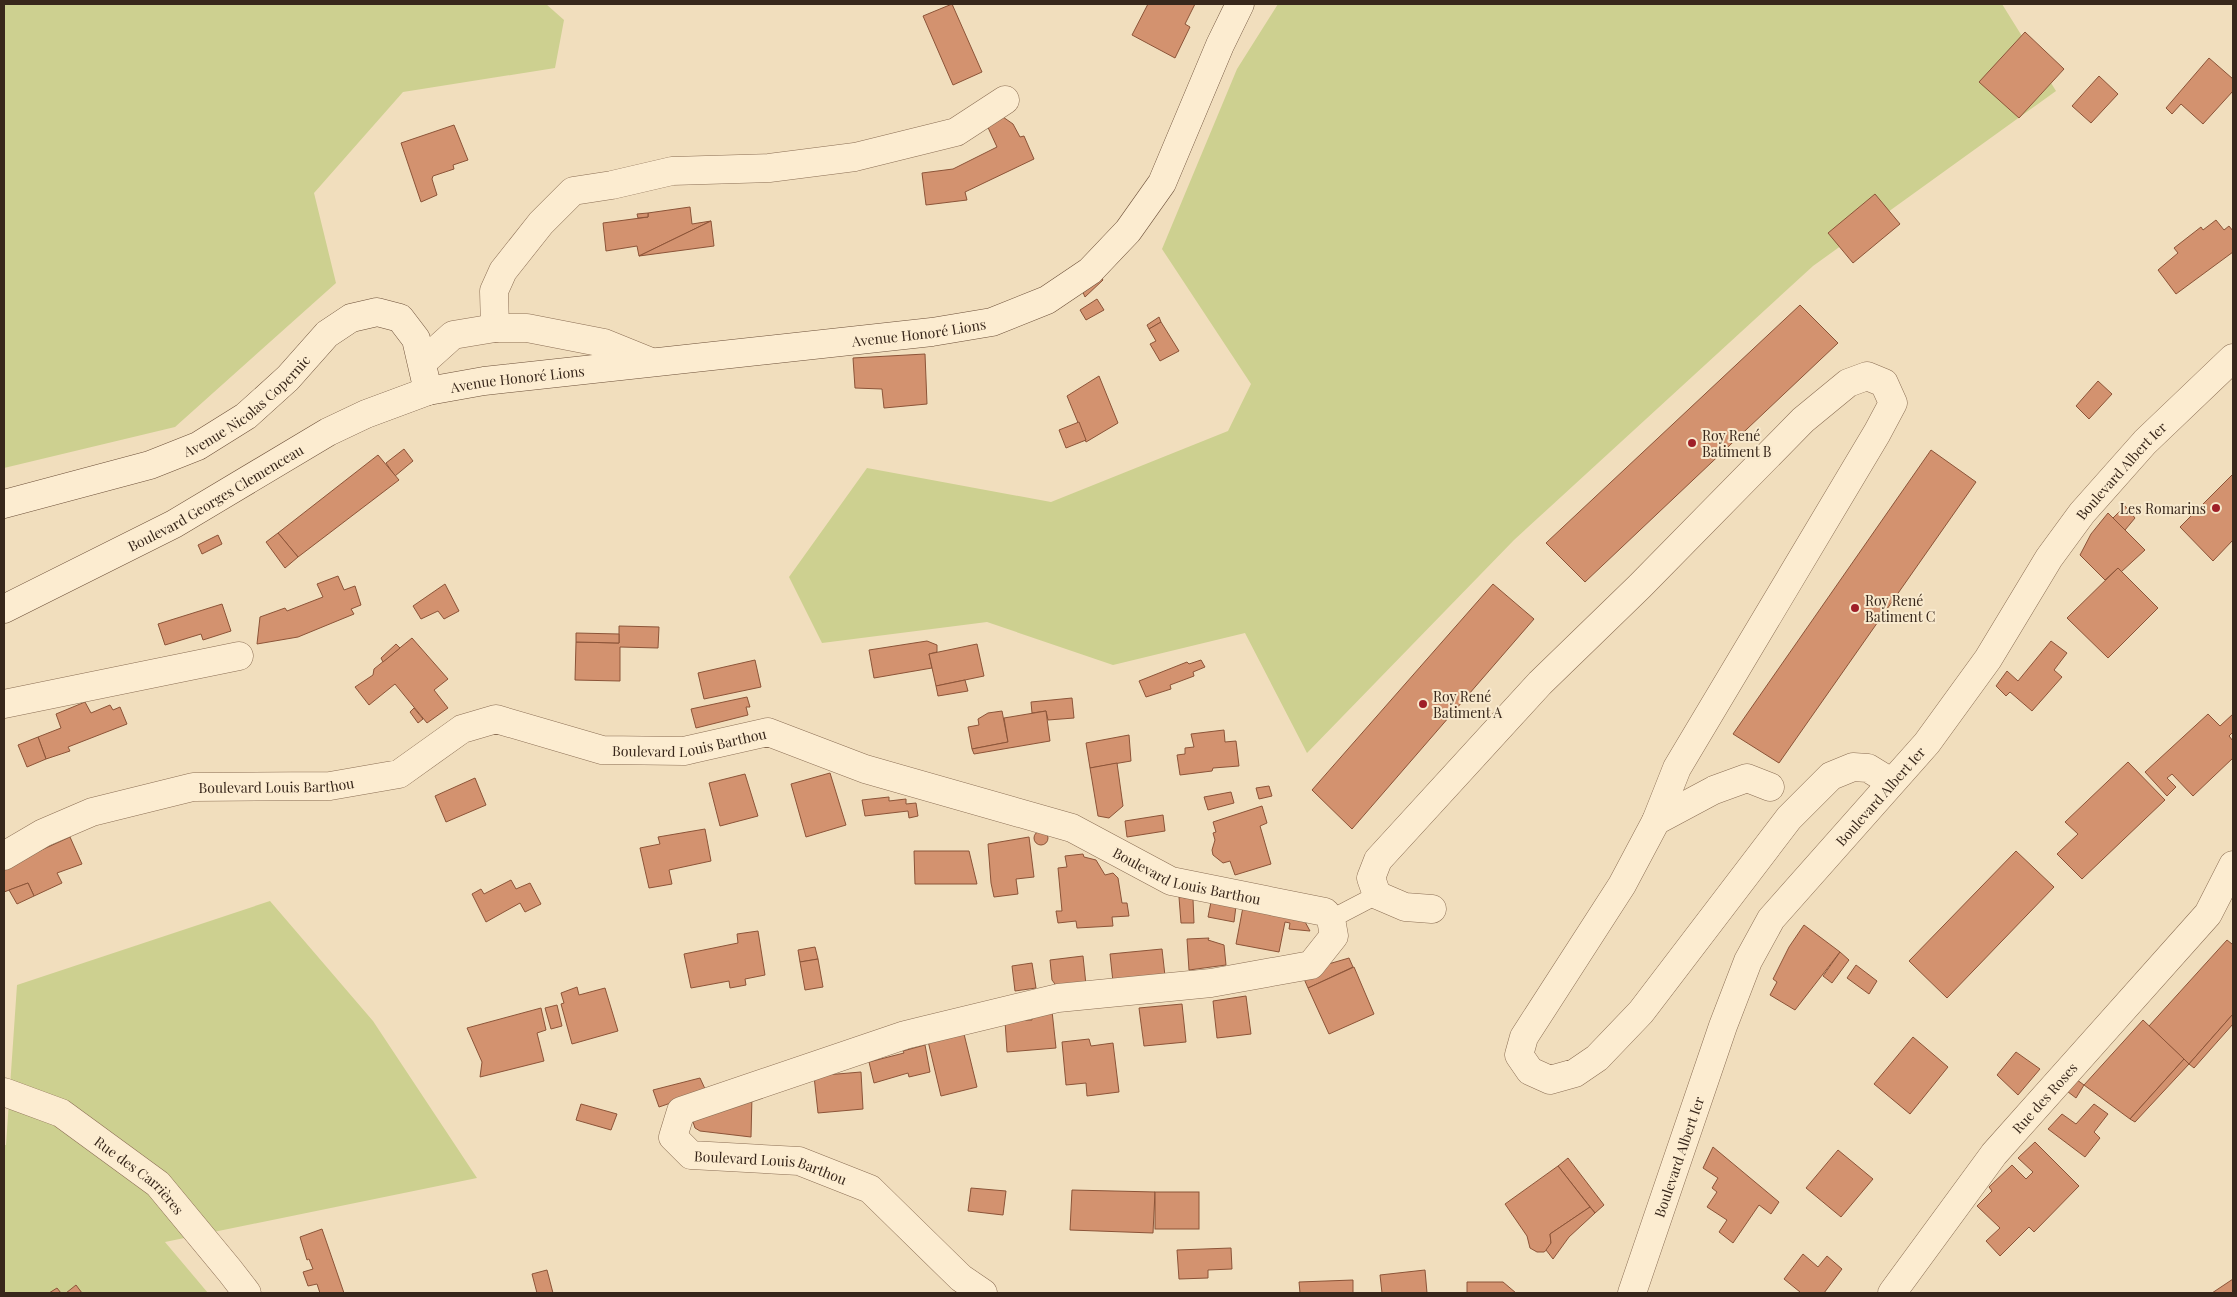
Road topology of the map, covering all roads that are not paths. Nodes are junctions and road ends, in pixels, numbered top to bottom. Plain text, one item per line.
1 (1240, 4) edge
2 (1004, 100) dead end
3 (495, 328) junction
4 (2233, 358) edge
5 (423, 362) junction
6 (651, 362) junction
7 (428, 391) junction
8 (4, 504) edge
9 (4, 609) edge
10 (239, 656) dead end
11 (4, 704) edge
12 (1891, 782) junction
13 (1770, 787) dead end
14 (1656, 821) junction
15 (4, 856) edge
16 (2233, 865) edge
17 (2233, 885) edge
18 (1377, 895) junction
19 (1432, 909) dead end
20 (2208, 914) junction
21 (1331, 919) junction
22 (4, 1092) edge
23 (247, 1293) edge
24 (983, 1293) edge
25 (1632, 1293) edge
26 (1892, 1293) edge

1 - 6 street, Avenue Honoré Lions
2 - 3 street
3 - 5 street
3 - 6 street
4 - 12 street, Boulevard Albert Ier
5 - 7 street, Avenue Nicolas Copernic
5 - 8 street, Avenue Nicolas Copernic
6 - 7 street, Avenue Honoré Lions
7 - 9 street, Boulevard Georges Clemenceau
10 - 11 street
12 - 14 street
12 - 25 street, Boulevard Albert Ier
13 - 14 street
14 - 18 street
15 - 21 street, Boulevard Louis Barthou
16 - 20 street, Rue des Roses
17 - 20 street, Rue des Roses
18 - 19 street
18 - 21 lane
20 - 26 street, Rue des Roses
21 - 24 street, Boulevard Louis Barthou
22 - 23 street, Rue des Carrières

